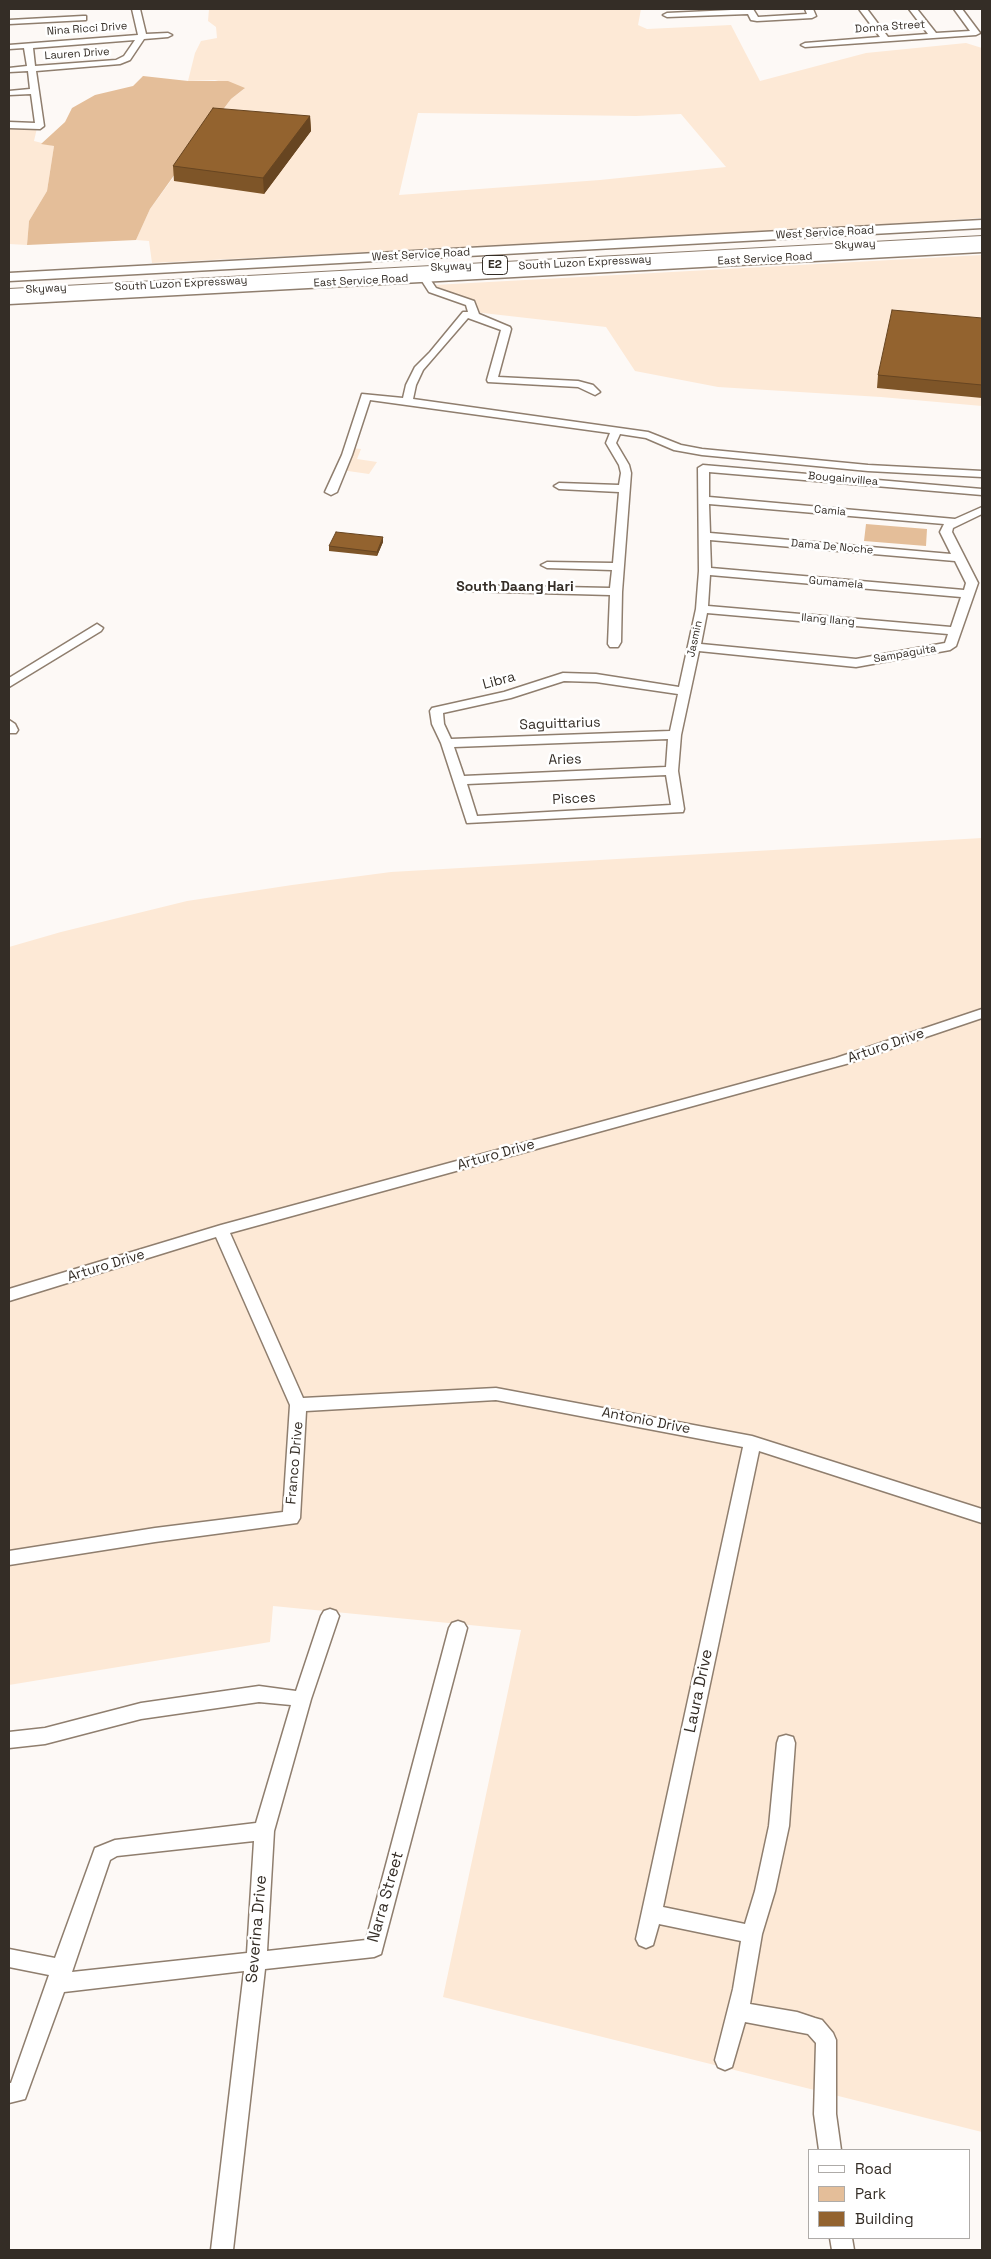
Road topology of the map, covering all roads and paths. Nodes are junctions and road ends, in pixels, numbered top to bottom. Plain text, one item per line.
1 (148, 9) edge
2 (809, 9) edge
3 (863, 9) edge
4 (913, 9) edge
5 (958, 9) edge
6 (749, 10) edge
7 (137, 11) edge
8 (82, 13) edge
9 (668, 15) edge
10 (9, 22) edge
11 (168, 35) dead end
12 (142, 36) junction
13 (934, 36) junction
14 (886, 39) junction
15 (87, 41) junction
16 (28, 45) junction
17 (805, 45) dead end
18 (9, 47) edge
19 (31, 68) junction
20 (9, 70) edge
21 (35, 91) junction
22 (9, 93) edge
23 (9, 125) edge
24 (982, 224) edge
25 (982, 231) edge
26 (982, 240) edge
27 (982, 248) edge
28 (9, 277) edge
29 (425, 278) junction
30 (9, 284) edge
31 (9, 292) edge
32 (9, 300) edge
33 (474, 316) junction
34 (595, 392) dead end
35 (407, 402) junction
36 (616, 430) junction
37 (703, 468) joint
38 (982, 474) edge
39 (559, 486) dead end
40 (625, 489) junction
41 (331, 492) dead end
42 (982, 492) edge
43 (704, 500) junction
44 (982, 510) edge
45 (956, 522) junction
46 (704, 536) junction
47 (960, 558) junction
48 (547, 564) dead end
49 (618, 567) junction
50 (705, 571) junction
51 (465, 588) dead end
52 (616, 592) junction
53 (968, 594) junction
54 (702, 608) junction
55 (97, 628) dead end
56 (955, 631) junction
57 (614, 644) dead end
58 (694, 647) junction
59 (9, 683) edge
60 (684, 691) junction
61 (674, 735) junction
62 (447, 743) junction
63 (672, 771) junction
64 (459, 780) junction
65 (678, 809) joint
66 (472, 820) joint
67 (982, 1013) edge
68 (221, 1230) junction
69 (9, 1294) edge
70 (298, 1405) junction
71 (752, 1442) junction
72 (982, 1516) edge
73 (9, 1558) edge
74 (330, 1616) dead end
75 (458, 1628) dead end
76 (302, 1699) junction
77 (9, 1740) edge
78 (786, 1743) dead end
79 (264, 1832) junction
80 (651, 1914) junction
81 (752, 1934) junction
82 (646, 1939) dead end
83 (9, 1958) edge
84 (256, 1961) junction
85 (60, 1976) junction
86 (737, 2011) junction
87 (726, 2060) dead end
88 (9, 2093) edge
89 (830, 2149) edge
90 (222, 2250) edge

1 - 7 street
2 - 6 street
3 - 14 street
4 - 13 street
5 - 13 street, Donna Street
6 - 9 street
7 - 12 street
8 - 10 street
8 - 15 street
11 - 12 street, Nina Ricci Drive
12 - 15 street, Nina Ricci Drive
12 - 19 street, Lauren Drive
13 - 14 street, Donna Street
14 - 17 street, Donna Street
15 - 16 street, Nina Ricci Drive
16 - 18 street, Nina Ricci Drive
16 - 19 street
19 - 20 street, Lauren Drive
19 - 21 street
21 - 22 street
21 - 23 street
24 - 28 main road, West Service Road
25 - 30 highway, Skyway / E2
26 - 31 highway, Skyway / E2
27 - 29 main road, East Service Road
29 - 32 main road, East Service Road
29 - 33 street
33 - 34 street
33 - 35 street
35 - 36 street
35 - 41 street
36 - 38 street
36 - 40 street
37 - 42 street, Bougainvillea
37 - 43 street, Jasmin
39 - 40 street
40 - 49 street
43 - 45 street, Camia
43 - 46 street, Jasmin
44 - 45 street
45 - 47 street, Sampaguita
46 - 47 street, Dama De Noche
46 - 50 street, Jasmin
47 - 53 street, Sampaguita
48 - 49 street
49 - 52 street
50 - 53 street, Gumamela
50 - 54 street, Jasmin
51 - 52 street
52 - 57 street
53 - 56 street, Sampaguita
54 - 56 street, Ilang Ilang
54 - 58 street, Jasmin
55 - 59 street
56 - 58 street, Sampaguita
58 - 60 street, Jasmin
60 - 61 street, Jasmin
60 - 62 street, Libra
61 - 62 street, Saguittarius
61 - 63 street, Jasmin
62 - 64 street, Libra
63 - 64 street, Aries
63 - 65 street, Jasmin
64 - 66 street, Libra
65 - 66 street, Pisces
67 - 68 street, Arturo Drive
68 - 69 street, Arturo Drive
68 - 70 street, Franco Drive
70 - 71 street, Antonio Drive
70 - 73 street, Franco Drive
71 - 72 street, Antonio Drive
71 - 80 street, Laura Drive
74 - 76 street, Severina Drive
75 - 84 street, Narra Street
76 - 77 street
76 - 79 street, Severina Drive
78 - 81 street
79 - 84 street, Severina Drive
79 - 85 street
80 - 81 street
80 - 82 street, Laura Drive
81 - 86 street
83 - 85 street, Narra Street
84 - 85 street, Narra Street
84 - 90 street, Severina Drive
85 - 88 street
86 - 87 street
86 - 89 street

